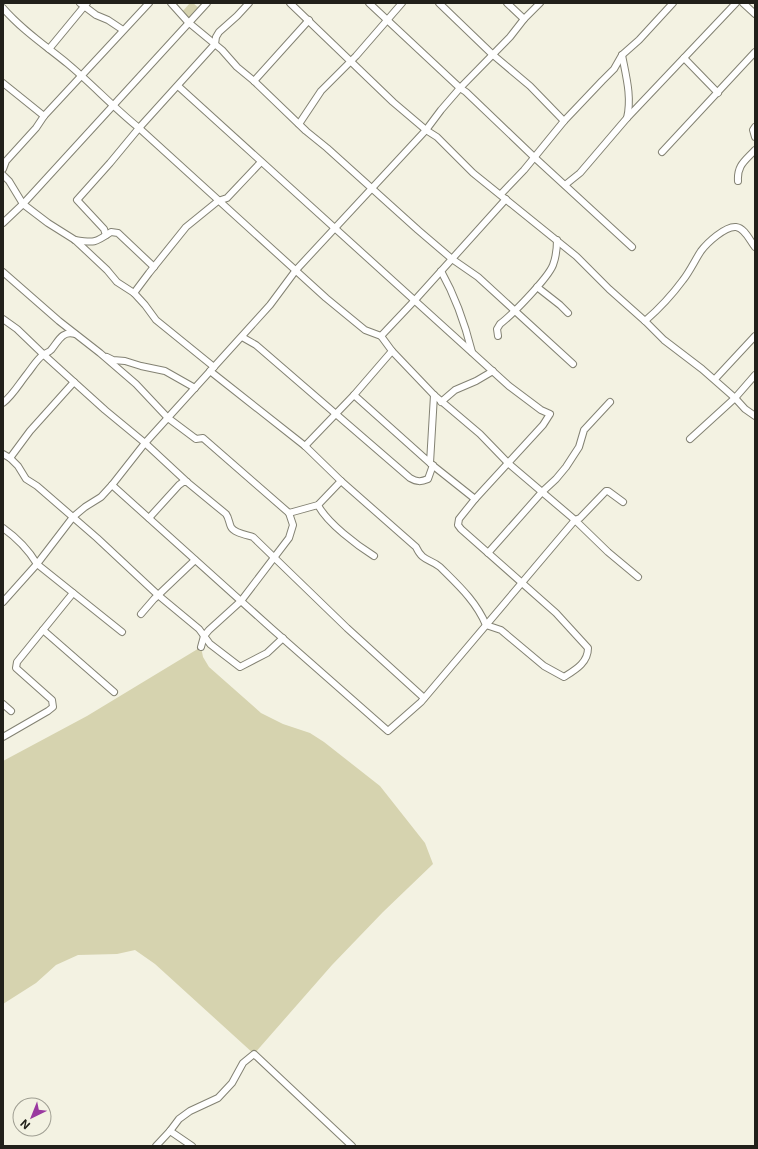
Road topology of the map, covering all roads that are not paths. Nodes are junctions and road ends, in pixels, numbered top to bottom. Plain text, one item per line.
1 (149, 3) edge
2 (171, 3) edge
3 (207, 3) edge
4 (249, 3) edge
5 (290, 3) edge
6 (369, 3) edge
7 (402, 3) edge
8 (439, 3) edge
9 (508, 3) edge
10 (540, 3) edge
11 (673, 3) edge
12 (736, 3) edge
13 (743, 3) edge
14 (84, 4) edge
15 (3, 8) edge
16 (755, 14) edge
17 (524, 19) junction
18 (309, 20) junction
19 (387, 21) junction
20 (188, 22) junction
21 (123, 30) junction
22 (215, 44) junction
23 (48, 50) junction
24 (492, 54) junction
25 (622, 55) junction
26 (754, 56) edge
27 (684, 58) junction
28 (351, 60) junction
29 (81, 76) junction
30 (254, 81) junction
31 (3, 84) edge
32 (178, 86) junction
33 (460, 88) junction
34 (718, 93) junction
35 (113, 105) junction
36 (44, 116) junction
37 (627, 118) junction
38 (564, 121) junction
39 (299, 124) junction
40 (755, 127) edge
41 (138, 128) junction
42 (426, 130) junction
43 (755, 137) edge
44 (755, 150) edge
45 (662, 152) dead end
46 (534, 157) junction
47 (261, 162) junction
48 (3, 169) edge
49 (3, 175) edge
50 (738, 181) dead end
51 (565, 185) junction
52 (373, 188) junction
53 (503, 197) junction
54 (218, 201) junction
55 (23, 204) junction
56 (3, 223) edge
57 (335, 228) junction
58 (106, 235) junction
59 (74, 240) junction
60 (557, 240) junction
61 (632, 247) dead end
62 (755, 247) edge
63 (452, 259) junction
64 (154, 267) junction
65 (296, 270) junction
66 (441, 271) junction
67 (3, 272) edge
68 (537, 287) junction
69 (134, 293) junction
70 (416, 300) junction
71 (514, 310) junction
72 (568, 313) dead end
73 (3, 319) edge
74 (645, 321) junction
75 (77, 335) junction
76 (381, 336) junction
77 (498, 336) dead end
78 (755, 336) edge
79 (242, 337) junction
80 (392, 351) junction
81 (472, 352) junction
82 (100, 353) junction
83 (43, 354) junction
84 (573, 364) dead end
85 (212, 369) junction
86 (493, 371) junction
87 (755, 376) edge
88 (715, 380) junction
89 (74, 382) junction
90 (195, 388) junction
91 (354, 395) junction
92 (434, 395) junction
93 (735, 398) junction
94 (441, 402) junction
95 (610, 402) dead end
96 (3, 403) edge
97 (335, 414) junction
98 (755, 416) edge
99 (168, 418) junction
100 (690, 439) dead end
101 (145, 442) junction
102 (305, 446) junction
103 (3, 454) edge
104 (10, 458) junction
105 (508, 463) junction
106 (431, 464) junction
107 (341, 481) junction
108 (187, 482) junction
109 (112, 485) junction
110 (542, 492) junction
111 (475, 499) junction
112 (623, 502) dead end
113 (318, 505) junction
114 (289, 513) junction
115 (73, 517) junction
116 (149, 518) junction
117 (575, 520) junction
118 (3, 528) edge
119 (488, 553) junction
120 (374, 556) dead end
121 (274, 558) junction
122 (195, 560) junction
123 (37, 564) junction
124 (638, 577) dead end
125 (522, 582) junction
126 (73, 593) junction
127 (158, 595) junction
128 (241, 601) junction
129 (3, 602) edge
130 (141, 614) dead end
131 (486, 625) junction
132 (43, 630) junction
133 (122, 632) dead end
134 (204, 636) junction
135 (283, 638) junction
136 (201, 647) dead end
137 (114, 692) dead end
138 (424, 698) junction
139 (3, 704) edge
140 (11, 711) dead end
141 (3, 737) edge
142 (170, 1131) junction
143 (156, 1146) edge
144 (192, 1146) edge
145 (352, 1146) edge

1 - 21 street
2 - 20 street
3 - 20 street
4 - 22 street
5 - 18 street
6 - 19 street
7 - 19 street
8 - 24 street
9 - 17 street
10 - 17 street
11 - 25 street
12 - 27 street
13 - 16 street
14 - 21 street
14 - 23 street
15 - 23 street
17 - 24 street
18 - 28 street
18 - 30 street
19 - 28 street
19 - 33 street
20 - 22 street
20 - 35 street
21 - 29 street
22 - 30 street
22 - 32 street
23 - 29 street
24 - 33 street
24 - 38 street
25 - 37 street
25 - 38 street
26 - 34 street
27 - 34 street
27 - 37 street
28 - 39 street
28 - 42 street
29 - 35 street
29 - 36 street
30 - 39 street
31 - 36 street
32 - 41 street
32 - 47 street
33 - 42 street
33 - 46 street
34 - 45 street
35 - 41 street
35 - 55 street
36 - 48 street
37 - 51 street
38 - 46 street
39 - 52 street
40 - 43 street
41 - 54 street
41 - 58 street
42 - 52 street
42 - 53 street
44 - 50 street
46 - 51 street
46 - 53 street
47 - 54 street
47 - 57 street
49 - 55 street
51 - 61 street
52 - 57 street
52 - 63 street
53 - 60 street
53 - 63 street
54 - 64 street
54 - 65 street
55 - 56 street
55 - 59 street
57 - 65 street
57 - 70 street
58 - 59 street
58 - 64 street
59 - 69 street
60 - 68 street
60 - 74 street
62 - 74 street
63 - 66 street
63 - 71 street
64 - 69 street
65 - 76 street
65 - 79 street
66 - 70 street
66 - 81 street
67 - 75 street
68 - 71 street
68 - 72 street
69 - 85 street
70 - 76 street
70 - 81 street
71 - 77 street
71 - 84 street
73 - 83 street
74 - 88 street
75 - 82 street
75 - 83 street
76 - 80 street
78 - 88 street
79 - 85 street
79 - 97 street
80 - 91 street
80 - 92 street
81 - 86 street
82 - 90 street
82 - 99 street
83 - 89 street
83 - 96 street
85 - 90 street
85 - 102 street
86 - 94 street
86 - 105 street
87 - 93 street
88 - 93 street
89 - 101 street
89 - 104 street
90 - 99 street
91 - 97 street
91 - 106 street
92 - 94 street
92 - 106 street
93 - 98 street
93 - 100 street
94 - 105 street
95 - 110 street
97 - 102 street
97 - 106 street
99 - 101 street
99 - 114 street
101 - 108 street
101 - 109 street
102 - 107 street
103 - 104 street
104 - 115 street
105 - 110 street
105 - 111 street
106 - 111 street
107 - 113 street
107 - 131 street
108 - 116 street
108 - 121 street
109 - 115 street
109 - 116 street
110 - 117 street
110 - 119 street
111 - 119 street
112 - 117 street
113 - 114 street
113 - 120 street
114 - 121 street
115 - 123 street
115 - 127 street
116 - 122 street
117 - 124 street
117 - 125 street
118 - 123 street
119 - 125 street
121 - 128 street
121 - 138 street
122 - 127 street
122 - 128 street
123 - 126 street
123 - 129 street
125 - 131 street
125 - 131 street
126 - 132 street
126 - 133 street
127 - 130 street
127 - 134 street
128 - 134 street
128 - 135 street
131 - 138 street
132 - 137 street
132 - 141 street
134 - 135 street
134 - 136 street
135 - 138 street
139 - 140 street
142 - 143 street
142 - 144 street
142 - 145 street

